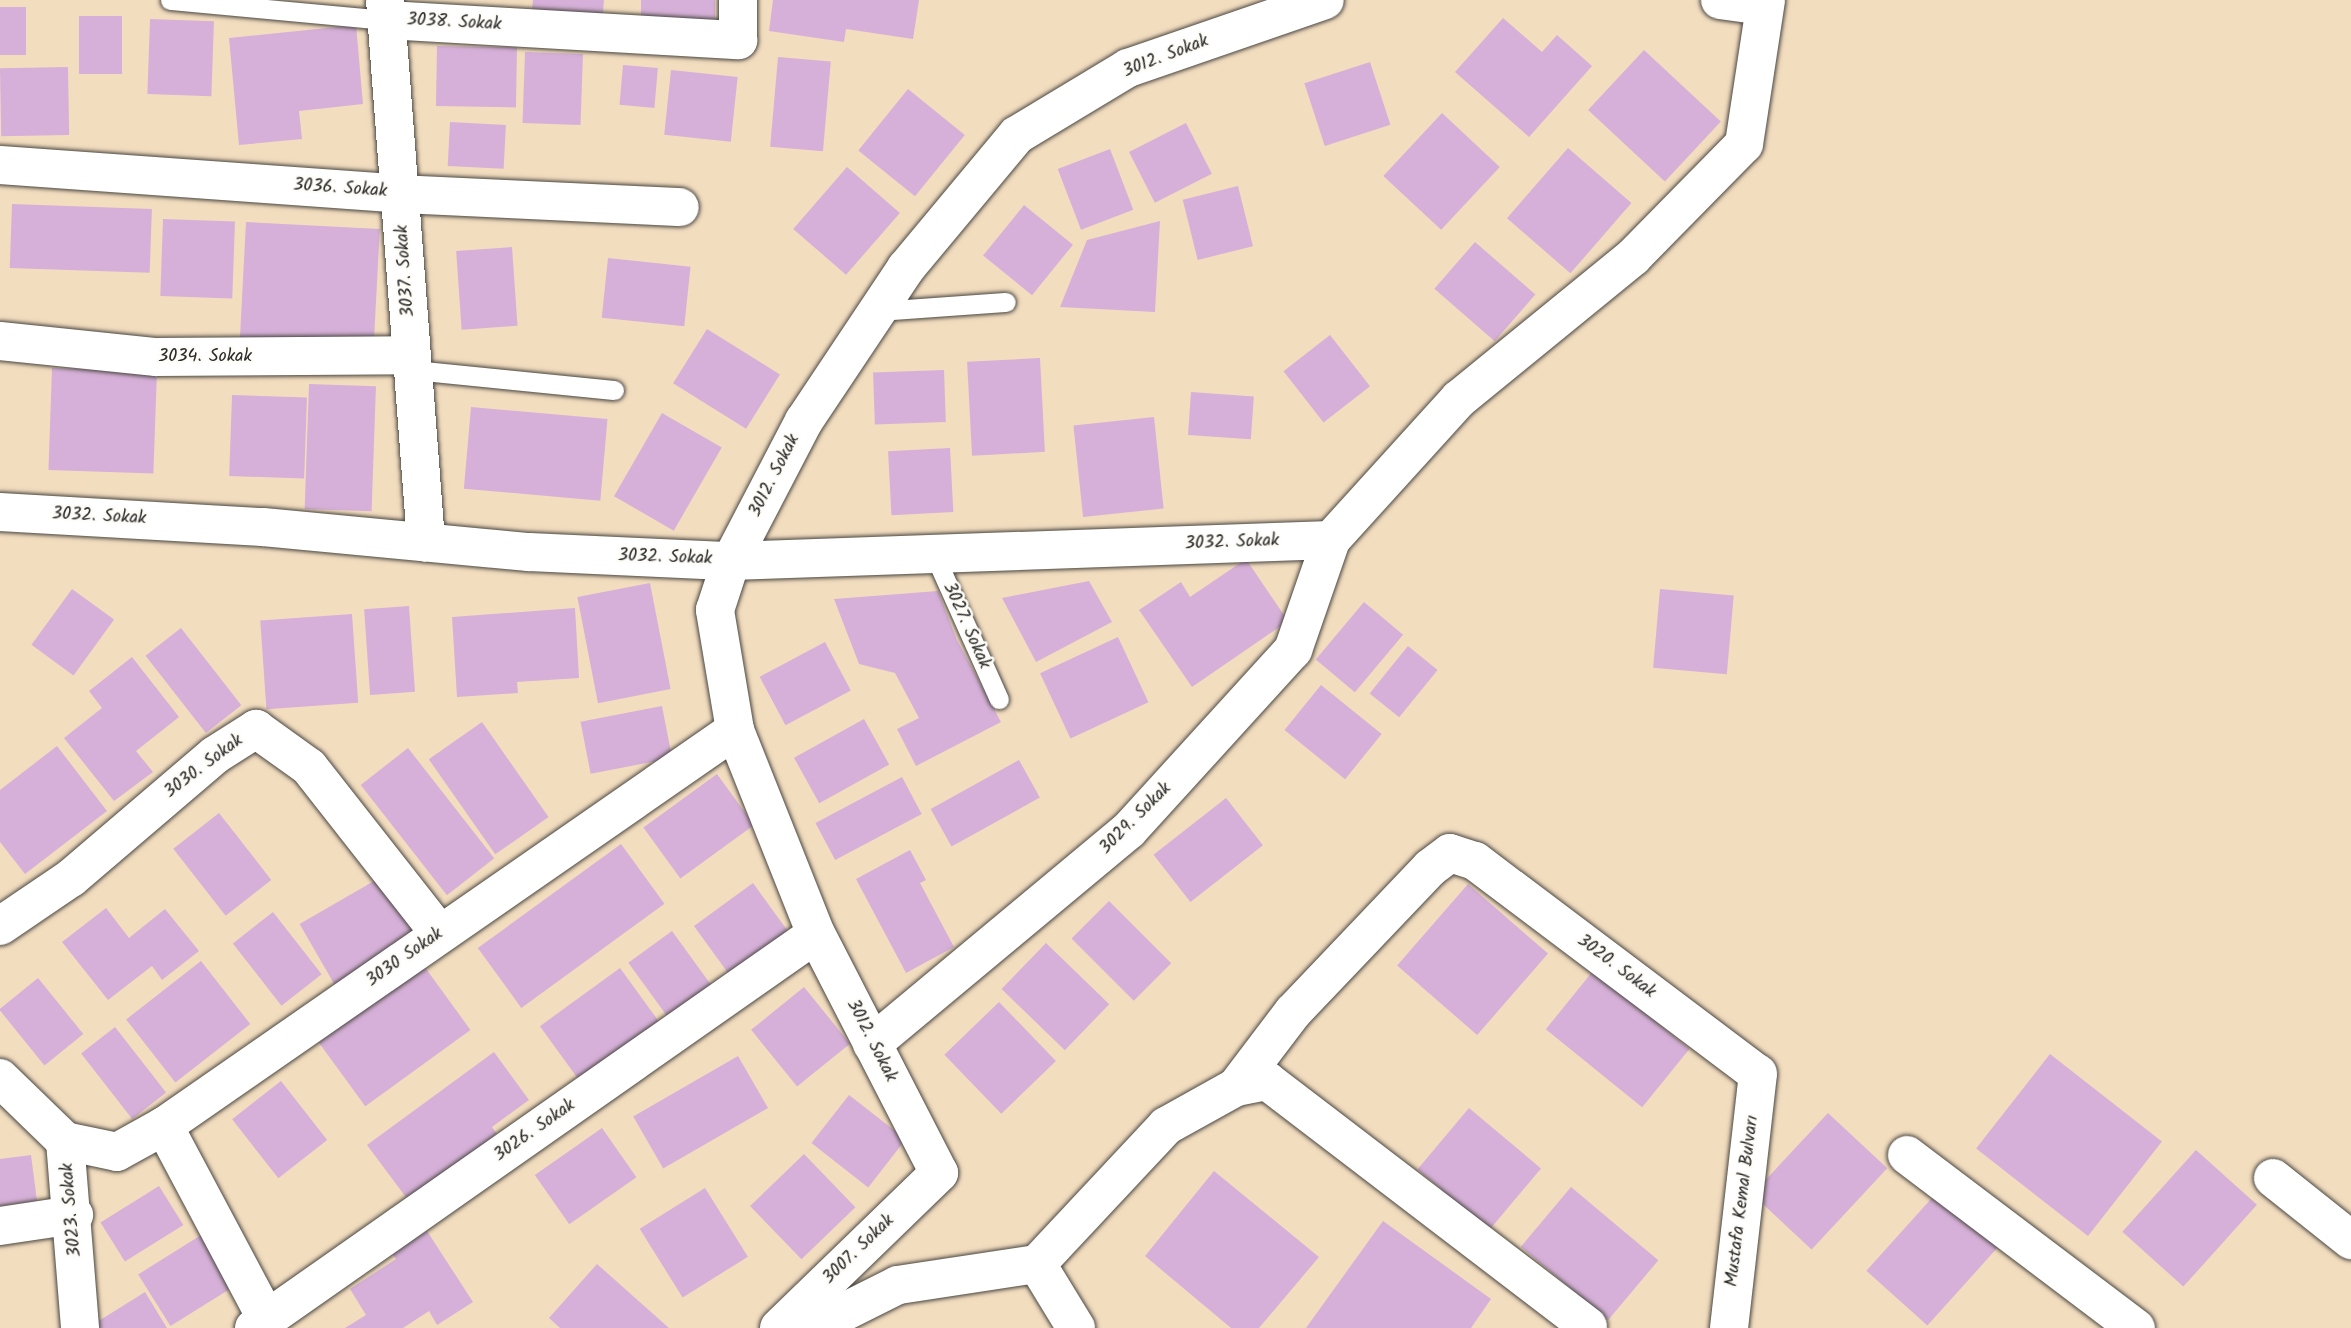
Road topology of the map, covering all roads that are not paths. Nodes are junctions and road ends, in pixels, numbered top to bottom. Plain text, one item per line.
1 (170, 0) edge
2 (738, 0) edge
3 (1325, 0) edge
4 (1720, 0) edge
5 (1764, 3) edge
6 (386, 10) edge
7 (0, 165) edge
8 (400, 194) junction
9 (680, 207) dead end
10 (1006, 302) dead end
11 (877, 310) junction
12 (0, 341) edge
13 (412, 362) junction
14 (614, 390) dead end
15 (0, 512) edge
16 (1331, 540) junction
17 (426, 542) junction
18 (933, 554) junction
19 (731, 561) junction
20 (999, 699) dead end
21 (735, 730) junction
22 (0, 926) edge
23 (440, 934) junction
24 (816, 934) junction
25 (872, 1044) junction
26 (1758, 1074) joint
27 (0, 1078) edge
28 (1236, 1087) junction
29 (164, 1126) junction
30 (65, 1140) junction
31 (1907, 1155) dead end
32 (939, 1173) joint
33 (2273, 1178) dead end
34 (74, 1215) junction
35 (0, 1226) edge
36 (2351, 1240) edge
37 (1037, 1264) junction
38 (261, 1324) edge
39 (1588, 1326) dead end
40 (80, 1328) edge
41 (779, 1328) edge
42 (812, 1328) edge
43 (1076, 1328) edge
44 (1729, 1328) edge
45 (2136, 1328) edge

1 - 6 lane, 3038. Sokak
2 - 6 street, 3038. Sokak
3 - 11 street, 3012. Sokak
4 - 5 street
5 - 16 street
6 - 8 street, 3037. Sokak
7 - 8 street, 3036. Sokak
8 - 9 street, 3036. Sokak
8 - 13 street, 3037. Sokak
10 - 11 lane
11 - 19 street, 3012. Sokak
12 - 13 street, 3034. Sokak
13 - 14 lane
13 - 17 street, 3037. Sokak
15 - 17 street, 3032. Sokak
16 - 18 street, 3032. Sokak
16 - 25 street, 3029. Sokak
17 - 19 street, 3032. Sokak
18 - 19 street, 3032. Sokak
18 - 20 lane, 3027. Sokak
19 - 21 street, 3012. Sokak
21 - 23 street, 3030 Sokak
21 - 24 street, 3012. Sokak
22 - 23 street, 3030. Sokak
23 - 29 street, 3030 Sokak
24 - 25 street, 3012. Sokak
24 - 38 street, 3026. Sokak
25 - 32 street, 3012. Sokak
26 - 28 street, 3020. Sokak
26 - 44 street, Mustafa Kemal Bulvarı
27 - 30 street, 3023. Sokak
28 - 37 street
28 - 39 street
29 - 30 street, 3030 Sokak
29 - 38 street
30 - 34 street, 3023. Sokak
31 - 45 street
32 - 41 street, 3007. Sokak
33 - 36 street
34 - 35 street
34 - 40 street, 3023. Sokak
37 - 42 street
37 - 43 street

